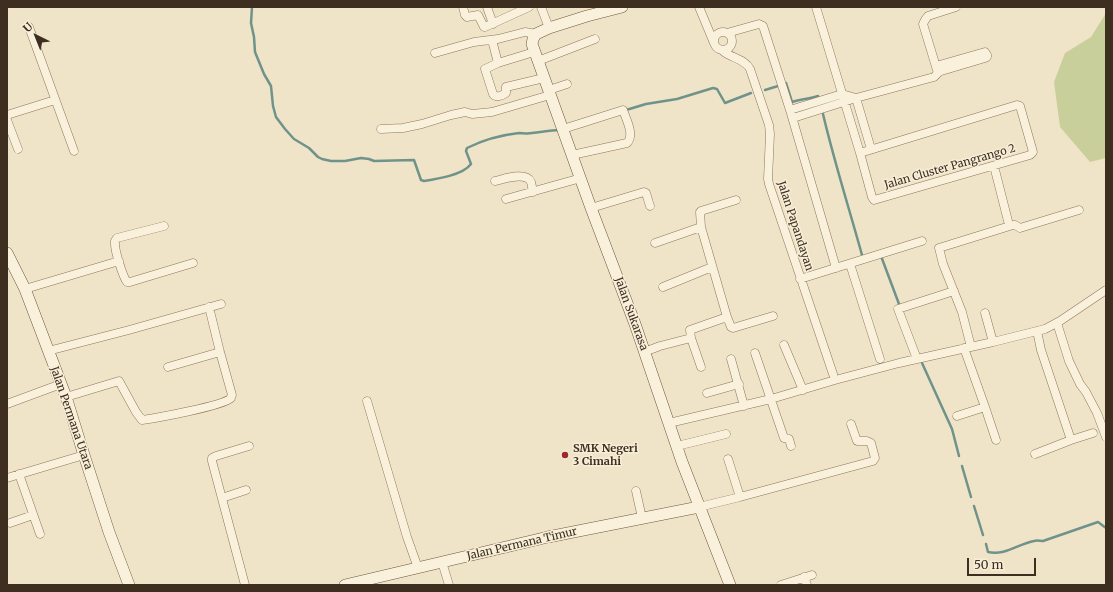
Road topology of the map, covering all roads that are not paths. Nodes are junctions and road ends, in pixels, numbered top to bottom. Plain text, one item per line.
1 (463, 7) edge
2 (487, 7) edge
3 (529, 7) edge
4 (541, 7) edge
5 (622, 7) edge
6 (699, 7) edge
7 (816, 7) edge
8 (956, 7) edge
9 (493, 24) junction
10 (29, 27) dead end
11 (549, 28) junction
12 (727, 33) junction
13 (595, 39) dead end
14 (492, 40) junction
15 (714, 43) junction
16 (535, 48) junction
17 (723, 51) junction
18 (436, 52) dead end
19 (498, 63) junction
20 (937, 69) junction
21 (544, 78) junction
22 (568, 84) dead end
23 (549, 92) junction
24 (844, 98) junction
25 (856, 98) junction
26 (56, 100) junction
27 (790, 110) junction
28 (7, 115) edge
29 (793, 118) junction
30 (7, 120) edge
31 (381, 129) dead end
32 (563, 129) junction
33 (18, 149) dead end
34 (871, 149) junction
35 (74, 151) dead end
36 (860, 153) junction
37 (572, 155) junction
38 (994, 166) junction
39 (581, 178) junction
40 (495, 180) dead end
41 (533, 192) junction
42 (506, 199) dead end
43 (736, 200) dead end
44 (650, 206) dead end
45 (591, 208) junction
46 (1079, 210) dead end
47 (1008, 221) dead end
48 (164, 226) dead end
49 (701, 227) junction
50 (922, 240) dead end
51 (655, 243) dead end
52 (7, 253) edge
53 (119, 261) junction
54 (193, 263) dead end
55 (850, 264) junction
56 (712, 267) junction
57 (836, 268) junction
58 (800, 279) junction
59 (663, 287) dead end
60 (25, 288) junction
61 (1106, 290) edge
62 (954, 291) junction
63 (221, 304) dead end
64 (209, 307) junction
65 (985, 313) dead end
66 (773, 316) dead end
67 (727, 317) junction
68 (1057, 323) junction
69 (1037, 331) junction
70 (691, 338) junction
71 (993, 342) junction
72 (784, 345) dead end
73 (968, 348) junction
74 (48, 351) junction
75 (220, 352) junction
76 (644, 352) junction
77 (755, 353) dead end
78 (731, 359) dead end
79 (880, 359) dead end
80 (917, 359) junction
81 (168, 367) dead end
82 (701, 367) dead end
83 (833, 374) dead end
84 (61, 384) junction
85 (739, 384) junction
86 (803, 390) junction
87 (707, 393) dead end
88 (66, 397) junction
89 (772, 399) junction
90 (366, 402) dead end
91 (7, 404) edge
92 (744, 406) junction
93 (986, 407) junction
94 (957, 416) dead end
95 (668, 423) junction
96 (851, 424) dead end
97 (1093, 433) dead end
98 (726, 434) dead end
99 (1106, 438) edge
100 (996, 440) dead end
101 (1071, 440) junction
102 (249, 446) dead end
103 (677, 446) junction
104 (791, 446) dead end
105 (1035, 454) dead end
106 (84, 455) junction
107 (728, 459) dead end
108 (19, 474) junction
109 (7, 478) edge
110 (246, 490) dead end
111 (636, 491) dead end
112 (740, 497) junction
113 (222, 498) junction
114 (699, 507) junction
115 (33, 516) junction
116 (642, 518) junction
117 (10, 523) dead end
118 (40, 534) dead end
119 (442, 562) junction
120 (418, 568) junction
121 (808, 579) edge
122 (129, 585) edge
123 (245, 585) edge
124 (345, 585) edge
125 (449, 585) edge
126 (730, 585) edge
127 (781, 585) edge

1 - 9 street
2 - 9 street
3 - 9 street
4 - 11 street
5 - 11 street
6 - 15 street
7 - 24 street
8 - 20 street
10 - 26 street
11 - 16 street
12 - 15 street
12 - 17 street
12 - 27 street
13 - 16 street
14 - 16 street
14 - 18 street
14 - 19 street
15 - 17 street
16 - 19 street
16 - 21 street, Jalan Sukarasa
17 - 58 street, Jalan Papandayan
19 - 21 street
20 - 20 street
20 - 25 street
21 - 23 street, Jalan Sukarasa
22 - 23 street
23 - 31 street
23 - 32 street, Jalan Sukarasa
24 - 25 street
24 - 27 street
24 - 29 street
24 - 36 street
25 - 34 street
26 - 28 street
26 - 35 street
27 - 29 street
29 - 57 street
30 - 33 street
32 - 37 street, Jalan Sukarasa
32 - 37 street
34 - 36 street
34 - 38 street, Jalan Cluster Pangrango 2
36 - 38 street, Jalan Cluster Pangrango 2
37 - 39 street, Jalan Sukarasa
38 - 47 street
39 - 41 street
39 - 45 street, Jalan Sukarasa
40 - 41 street
41 - 42 street
43 - 49 street
44 - 45 street
45 - 76 street, Jalan Sukarasa
46 - 62 street
48 - 53 street
49 - 51 street
49 - 56 street
50 - 55 street
52 - 60 street, Jalan Permana Utara
53 - 54 street
53 - 60 street
55 - 57 street
55 - 79 street
56 - 59 street
56 - 67 street
57 - 58 street
58 - 83 street, Jalan Papandayan
60 - 74 street, Jalan Permana Utara
61 - 68 street
62 - 73 street
62 - 80 street
63 - 64 street
64 - 74 street
64 - 75 street
65 - 71 street
66 - 67 street
67 - 70 street
68 - 69 street
68 - 99 street
69 - 71 street
69 - 101 street
70 - 76 street
70 - 82 street
71 - 73 street
72 - 86 street
73 - 80 street
73 - 93 street
74 - 84 street, Jalan Permana Utara
75 - 81 street
75 - 88 street
76 - 95 street, Jalan Sukarasa
77 - 89 street
78 - 85 street
80 - 86 street
84 - 88 street, Jalan Permana Utara
84 - 91 street
85 - 87 street
85 - 92 street
86 - 89 street
88 - 106 street, Jalan Permana Utara
89 - 92 street
89 - 104 street
90 - 120 street
92 - 95 street
93 - 94 street
93 - 100 street
95 - 103 street, Jalan Sukarasa
96 - 112 street
97 - 101 street
98 - 103 street
101 - 105 street
102 - 113 street
103 - 114 street, Jalan Sukarasa
106 - 108 street
106 - 122 street, Jalan Permana Utara
107 - 112 street
108 - 109 street
108 - 115 street
110 - 113 street
111 - 116 street
112 - 114 street
113 - 123 street
114 - 116 street, Jalan Permana Timur
114 - 126 street, Jalan Sukarasa
115 - 117 street
115 - 118 street
116 - 119 street, Jalan Permana Timur
119 - 120 street, Jalan Permana Timur
119 - 125 street
120 - 124 street, Jalan Permana Timur
121 - 127 street

